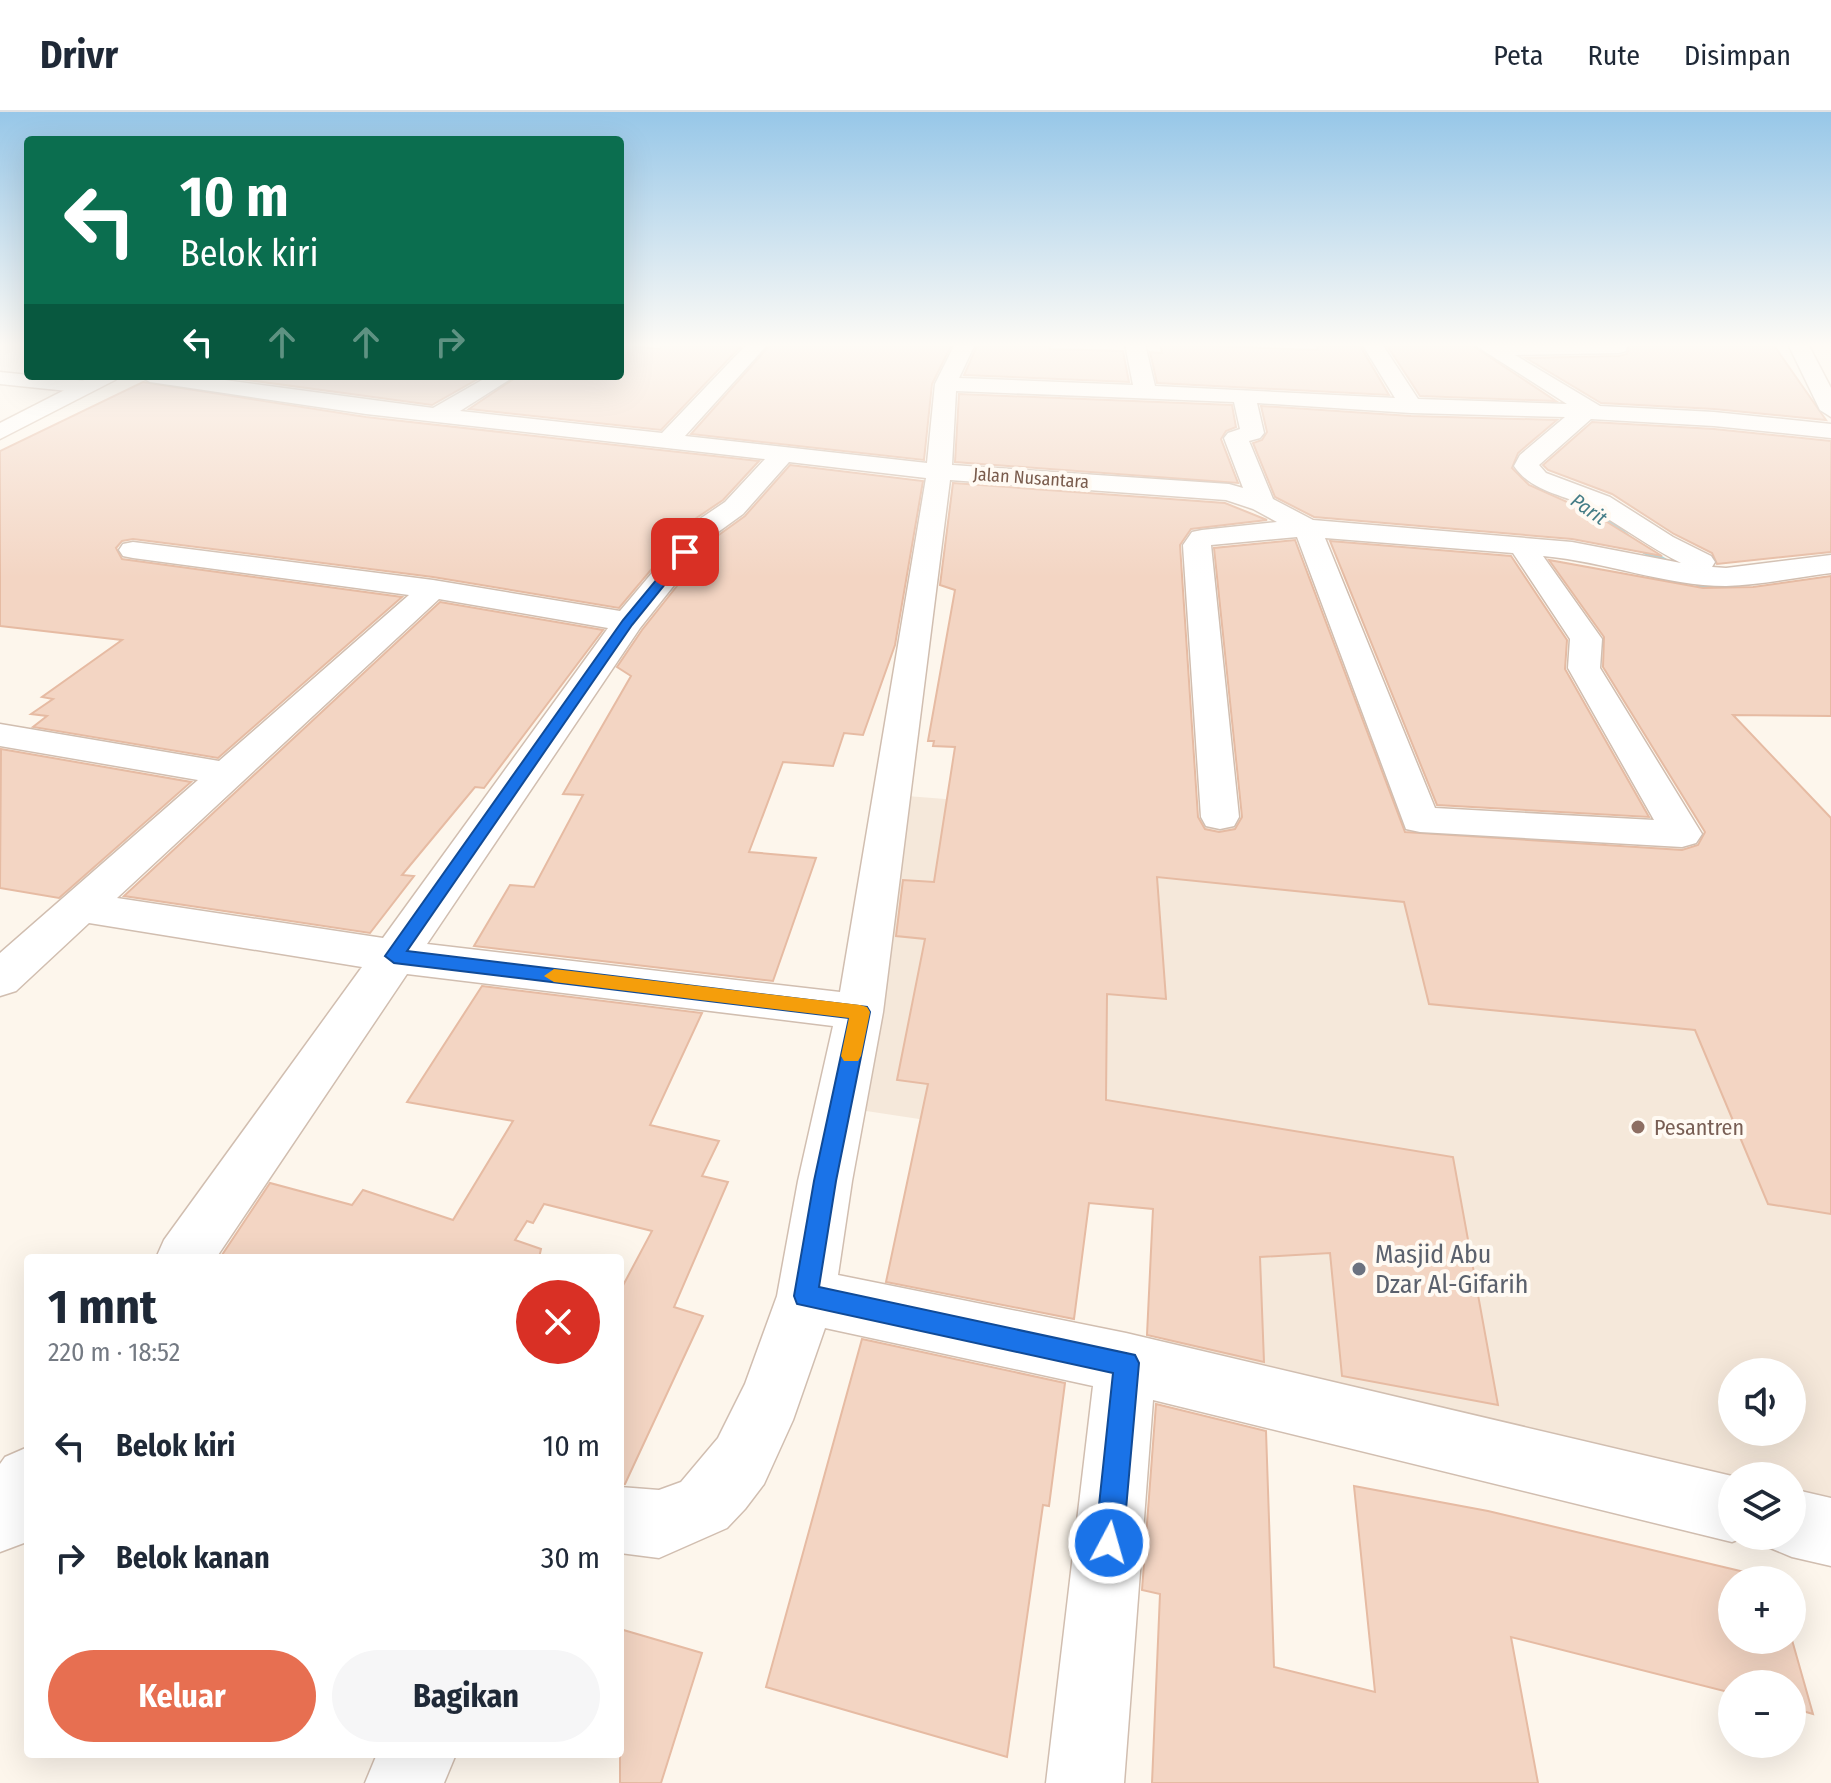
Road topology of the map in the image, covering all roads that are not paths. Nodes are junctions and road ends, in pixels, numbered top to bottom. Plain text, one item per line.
1 (19, 422) edge
2 (502, 422) edge
3 (686, 422) edge
4 (943, 422) edge
5 (1250, 422) edge
6 (1575, 422) edge
7 (1743, 422) edge
8 (1831, 431) edge
9 (0, 432) edge
10 (669, 440) junction
11 (783, 454) junction
12 (939, 472) junction
13 (1262, 503) junction
14 (1307, 528) junction
15 (1522, 546) junction
16 (133, 550) dead end
17 (1831, 564) edge
18 (1730, 576) junction
19 (433, 589) junction
20 (628, 622) junction
21 (0, 735) edge
22 (229, 774) junction
23 (1220, 817) dead end
24 (81, 907) junction
25 (394, 956) junction
26 (0, 979) edge
27 (860, 1012) junction
28 (187, 1254) edge
29 (806, 1296) junction
30 (1126, 1363) junction
31 (24, 1486) edge
32 (1718, 1506) edge
33 (0, 1519) edge
34 (624, 1520) edge
35 (1806, 1526) edge
36 (1831, 1532) edge
37 (416, 1758) edge
38 (404, 1783) edge
39 (1085, 1783) edge

1 - 9 street
2 - 10 street, Jalan Nusantara
3 - 10 street
4 - 12 street
5 - 13 street
6 - 18 street
7 - 8 street
10 - 11 street, Jalan Nusantara
11 - 12 street, Jalan Nusantara
11 - 20 street
12 - 13 street, Jalan Nusantara
12 - 27 street
13 - 14 street, Jalan Nusantara
14 - 15 street, Jalan Nusantara
14 - 15 street
14 - 23 street
15 - 18 street, Jalan Nusantara
16 - 19 street
17 - 18 street
19 - 20 street
19 - 22 street
20 - 25 street
21 - 22 street
22 - 24 street
24 - 25 street
24 - 26 street
25 - 27 street
25 - 28 street
27 - 29 street
29 - 30 street
29 - 34 street
30 - 32 street
30 - 39 street
31 - 33 street
35 - 36 street
37 - 38 street

